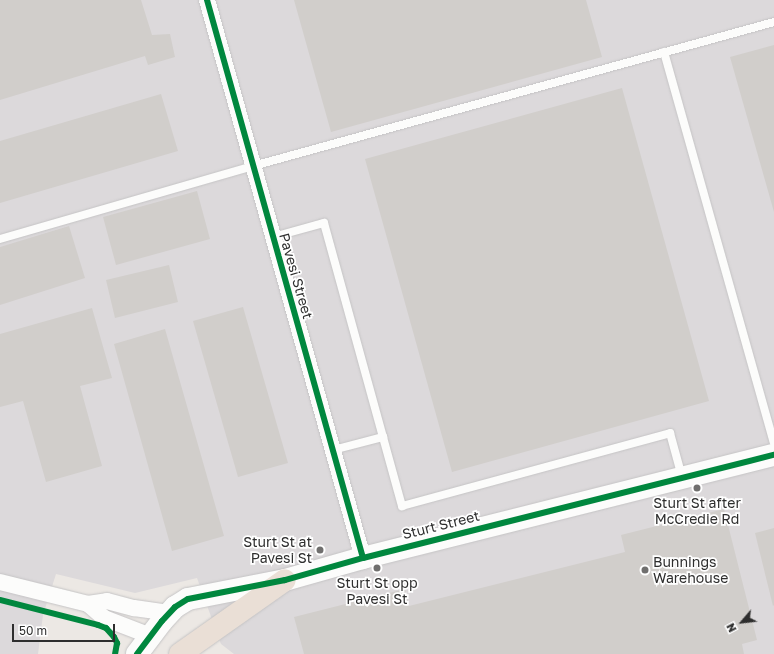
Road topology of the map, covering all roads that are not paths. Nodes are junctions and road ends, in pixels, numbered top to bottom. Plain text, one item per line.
1 (207, 0) edge
2 (774, 22) edge
3 (664, 52) junction
4 (253, 166) junction
5 (273, 236) junction
6 (0, 239) edge
7 (383, 437) junction
8 (774, 443) edge
9 (333, 450) junction
10 (774, 455) edge
11 (682, 477) junction
12 (363, 558) junction
13 (285, 580) junction
14 (0, 582) edge
15 (88, 604) junction
16 (169, 613) junction
17 (151, 645) edge
18 (137, 654) edge
19 (180, 654) edge

1 - 4 street, Pavesi Street
2 - 3 lane
3 - 4 lane
3 - 8 lane
4 - 5 street, Pavesi Street
4 - 6 lane
5 - 7 lane
5 - 9 street, Pavesi Street
7 - 9 lane
7 - 11 lane
9 - 12 street, Pavesi Street
10 - 11 street, Sturt Street
11 - 12 street, Sturt Street
12 - 13 street, Sturt Street
13 - 16 street, Sturt Street
13 - 19 highway
14 - 15 street
15 - 16 street
15 - 17 street
16 - 17 street, Sturt Street
17 - 18 street, Sturt Street

